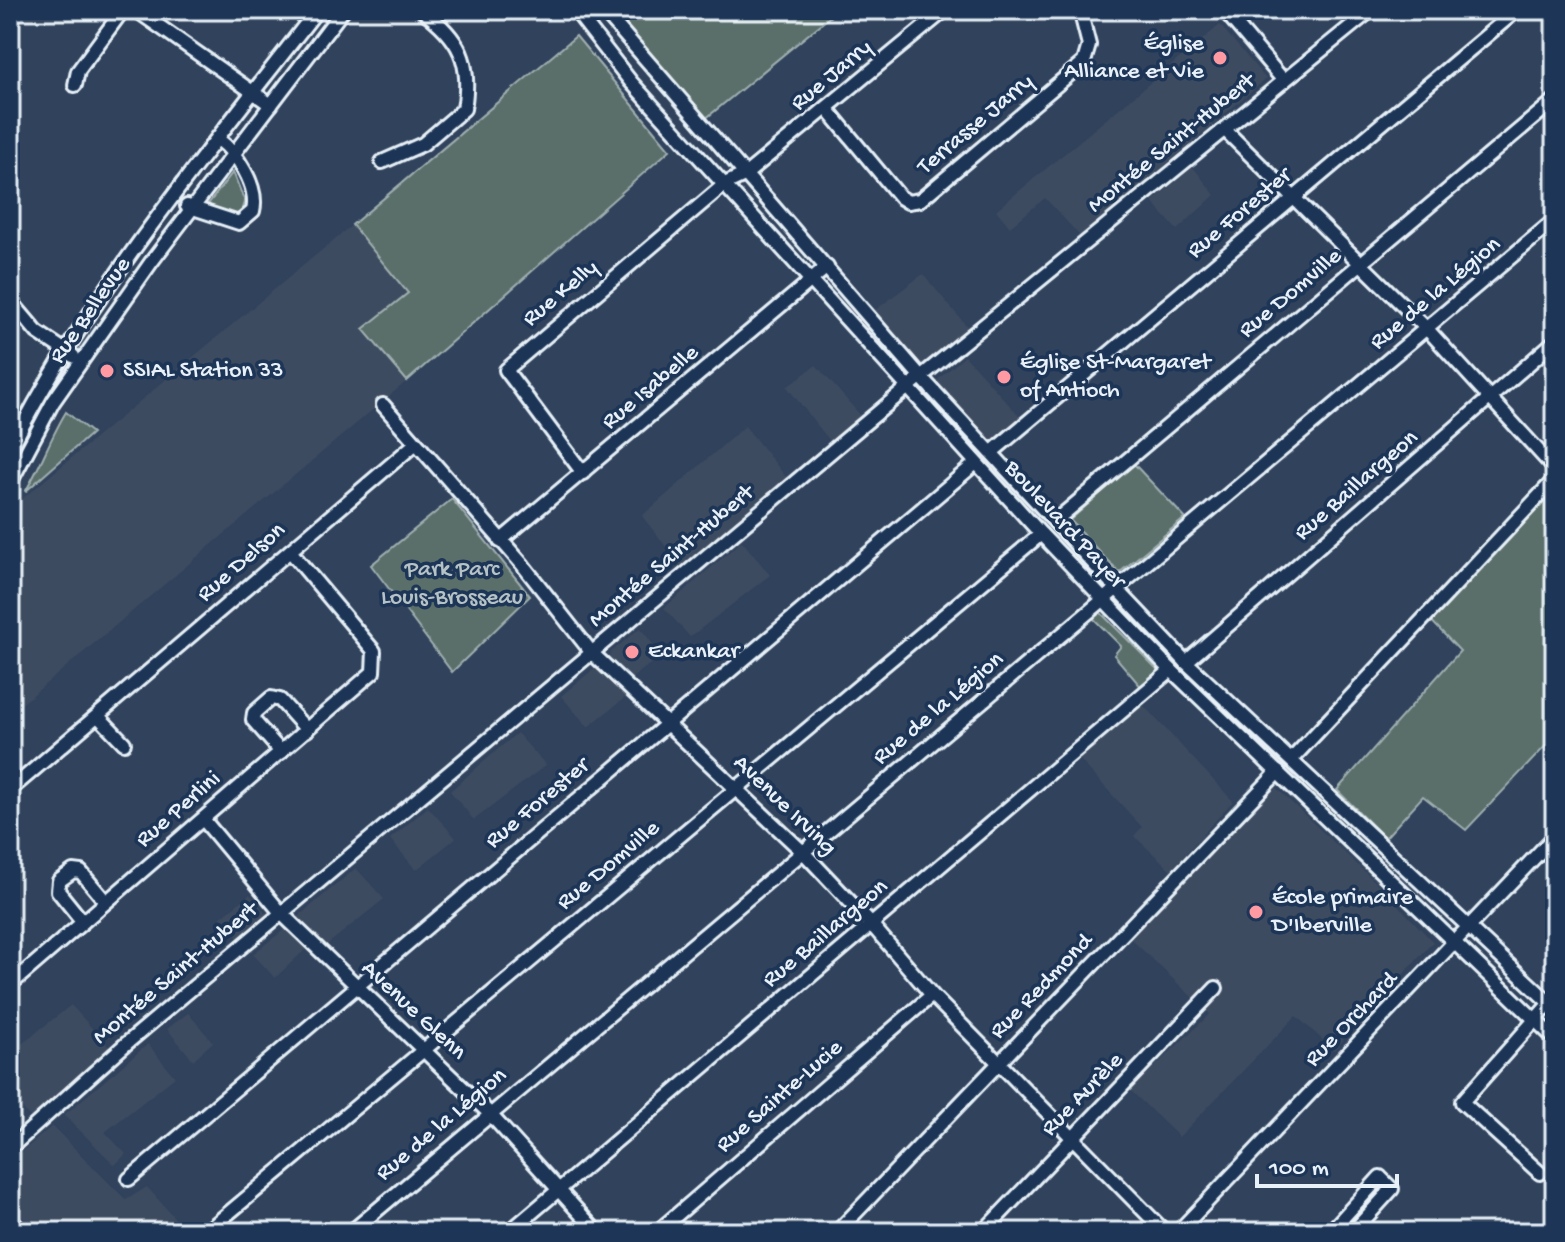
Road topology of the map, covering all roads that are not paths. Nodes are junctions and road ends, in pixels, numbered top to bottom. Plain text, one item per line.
1 (123, 10) edge
2 (136, 10) edge
3 (317, 10) edge
4 (343, 10) edge
5 (422, 10) edge
6 (575, 10) edge
7 (603, 10) edge
8 (945, 10) edge
9 (1080, 10) edge
10 (1224, 10) edge
11 (1371, 10) edge
12 (1517, 10) edge
13 (1284, 81) junction
14 (75, 85) dead end
15 (253, 93) junction
16 (1555, 100) edge
17 (271, 105) junction
18 (828, 110) junction
19 (1225, 130) junction
20 (218, 139) junction
21 (235, 152) junction
22 (382, 162) dead end
23 (746, 174) junction
24 (725, 184) junction
25 (174, 198) junction
26 (1294, 198) junction
27 (191, 209) junction
28 (1555, 220) edge
29 (1361, 263) junction
30 (827, 267) junction
31 (813, 282) junction
32 (10, 300) edge
33 (1428, 330) junction
34 (1555, 341) edge
35 (67, 351) junction
36 (83, 362) junction
37 (921, 377) junction
38 (907, 388) junction
39 (1492, 399) junction
40 (383, 405) dead end
41 (415, 444) junction
42 (10, 450) edge
43 (992, 452) junction
44 (976, 463) junction
45 (1555, 469) edge
46 (583, 473) junction
47 (1555, 479) edge
48 (10, 483) edge
49 (1055, 521) junction
50 (1041, 534) junction
51 (500, 541) junction
52 (290, 551) junction
53 (1117, 589) junction
54 (1103, 598) junction
55 (592, 653) junction
56 (1186, 662) junction
57 (1171, 670) junction
58 (99, 717) junction
59 (667, 724) junction
60 (307, 730) junction
61 (124, 743) dead end
62 (281, 752) junction
63 (1292, 759) junction
64 (1278, 772) junction
65 (734, 789) junction
66 (10, 790) edge
67 (203, 819) junction
68 (1555, 836) edge
69 (804, 853) junction
70 (106, 902) junction
71 (282, 914) junction
72 (83, 922) junction
73 (871, 924) junction
74 (1470, 925) junction
75 (1457, 942) junction
76 (10, 979) edge
77 (355, 987) junction
78 (1216, 988) dead end
79 (932, 995) junction
80 (1552, 1005) edge
81 (1536, 1020) junction
82 (1555, 1039) edge
83 (424, 1051) junction
84 (1000, 1062) junction
85 (489, 1113) junction
86 (1074, 1136) junction
87 (10, 1148) edge
88 (1540, 1173) dead end
89 (129, 1179) dead end
90 (560, 1189) junction
91 (10, 1221) edge
92 (1334, 1228) edge
93 (21, 1232) edge
94 (206, 1232) edge
95 (351, 1232) edge
96 (509, 1232) edge
97 (597, 1232) edge
98 (657, 1232) edge
99 (837, 1232) edge
100 (983, 1232) edge
101 (1165, 1232) edge
102 (1178, 1232) edge
103 (1353, 1232) edge

1 - 14 street
2 - 15 street
3 - 15 street, Rue Bellevue
4 - 17 street, Rue Bellevue
5 - 22 street
6 - 24 street, Boulevard Payer
7 - 23 street, Boulevard Payer
8 - 18 street, Rue Jarry
9 - 18 street, Terrasse Jarry
10 - 13 street
11 - 13 street, Montée Saint-Hubert
12 - 26 street, Rue Forester
13 - 19 street, Montée Saint-Hubert
15 - 17 street
15 - 20 street, Rue Bellevue
16 - 29 street, Rue Domville
17 - 21 street, Rue Bellevue
18 - 23 street, Rue Jarry
19 - 26 street
19 - 37 street, Montée Saint-Hubert
20 - 21 street
20 - 25 street, Rue Bellevue
21 - 27 street, Rue Bellevue
21 - 27 street
23 - 24 street, Rue Kelly
23 - 30 street, Boulevard Payer
24 - 31 street, Boulevard Payer
24 - 46 street, Rue Kelly
25 - 27 street
25 - 35 street, Rue Bellevue
26 - 29 street
26 - 43 street, Rue Forester
27 - 36 street, Rue Bellevue
28 - 33 street, Rue de la Légion
29 - 33 street
29 - 49 street, Rue Domville
30 - 31 street, Rue Isabelle
30 - 37 street, Boulevard Payer
31 - 38 street, Boulevard Payer
31 - 46 street, Rue Isabelle
32 - 35 street
33 - 39 street
33 - 53 street, Rue de la Légion
34 - 39 street, Rue Baillargeon
35 - 36 street
35 - 42 street, Rue Bellevue
36 - 48 street, Rue Bellevue
37 - 38 street, Montée Saint-Hubert
37 - 43 street, Boulevard Payer
38 - 44 street, Boulevard Payer
38 - 55 street, Montée Saint-Hubert
39 - 45 street
39 - 56 street, Rue Baillargeon
40 - 41 street, Avenue Irving
41 - 51 street, Avenue Irving
41 - 52 street, Rue Delson
43 - 49 street, Boulevard Payer
44 - 50 street, Boulevard Payer
44 - 59 street, Rue Forester
46 - 51 street, Rue Isabelle
47 - 63 street
49 - 53 street, Boulevard Payer
50 - 54 street, Boulevard Payer
50 - 65 street, Rue Domville
51 - 55 street, Avenue Irving
52 - 58 street, Rue Delson
52 - 60 street, Rue Perlini
53 - 54 street, Rue de la Légion
53 - 56 street, Boulevard Payer
54 - 57 street, Boulevard Payer
54 - 69 street, Rue de la Légion
55 - 59 street, Avenue Irving
55 - 71 street, Montée Saint-Hubert
56 - 63 street, Boulevard Payer
57 - 64 street, Boulevard Payer
57 - 73 street, Rue Baillargeon
58 - 61 street
58 - 66 street, Rue Delson
59 - 65 street, Avenue Irving
59 - 77 street, Rue Forester
60 - 62 street, Rue Perlini
60 - 62 street
62 - 67 street, Rue Perlini
63 - 74 street, Boulevard Payer
64 - 75 street, Boulevard Payer
64 - 84 street, Rue Redmond
65 - 69 street, Avenue Irving
65 - 83 street, Rue Domville
67 - 70 street, Rue Perlini
67 - 71 street, Avenue Glenn
68 - 74 street, Rue Orchard
69 - 73 street, Avenue Irving
69 - 85 street, Rue de la Légion
70 - 72 street, Rue Perlini
70 - 72 street
71 - 77 street, Avenue Glenn
71 - 87 street, Montée Saint-Hubert
72 - 76 street, Rue Perlini
73 - 79 street, Avenue Irving
73 - 90 street, Rue Baillargeon
74 - 75 street, Rue Orchard
74 - 80 street, Boulevard Payer
75 - 81 street, Boulevard Payer
75 - 102 street, Rue Orchard
77 - 83 street, Avenue Glenn
77 - 89 street, Rue Forester
78 - 86 street, Rue Aurèle
79 - 84 street, Avenue Irving
79 - 98 street, Rue Sainte-Lucie
80 - 81 street
81 - 82 street, Boulevard Payer
81 - 88 street
83 - 85 street, Avenue Glenn
83 - 94 street, Rue Domville
84 - 86 street, Avenue Irving
84 - 99 street, Rue Redmond
85 - 90 street, Avenue Glenn
85 - 95 street, Rue de la Légion
86 - 100 street, Rue Aurèle
86 - 101 street, Avenue Irving
90 - 96 street, Rue Baillargeon
90 - 97 street, Avenue Glenn
91 - 93 main road
92 - 103 street
92 - 103 street

